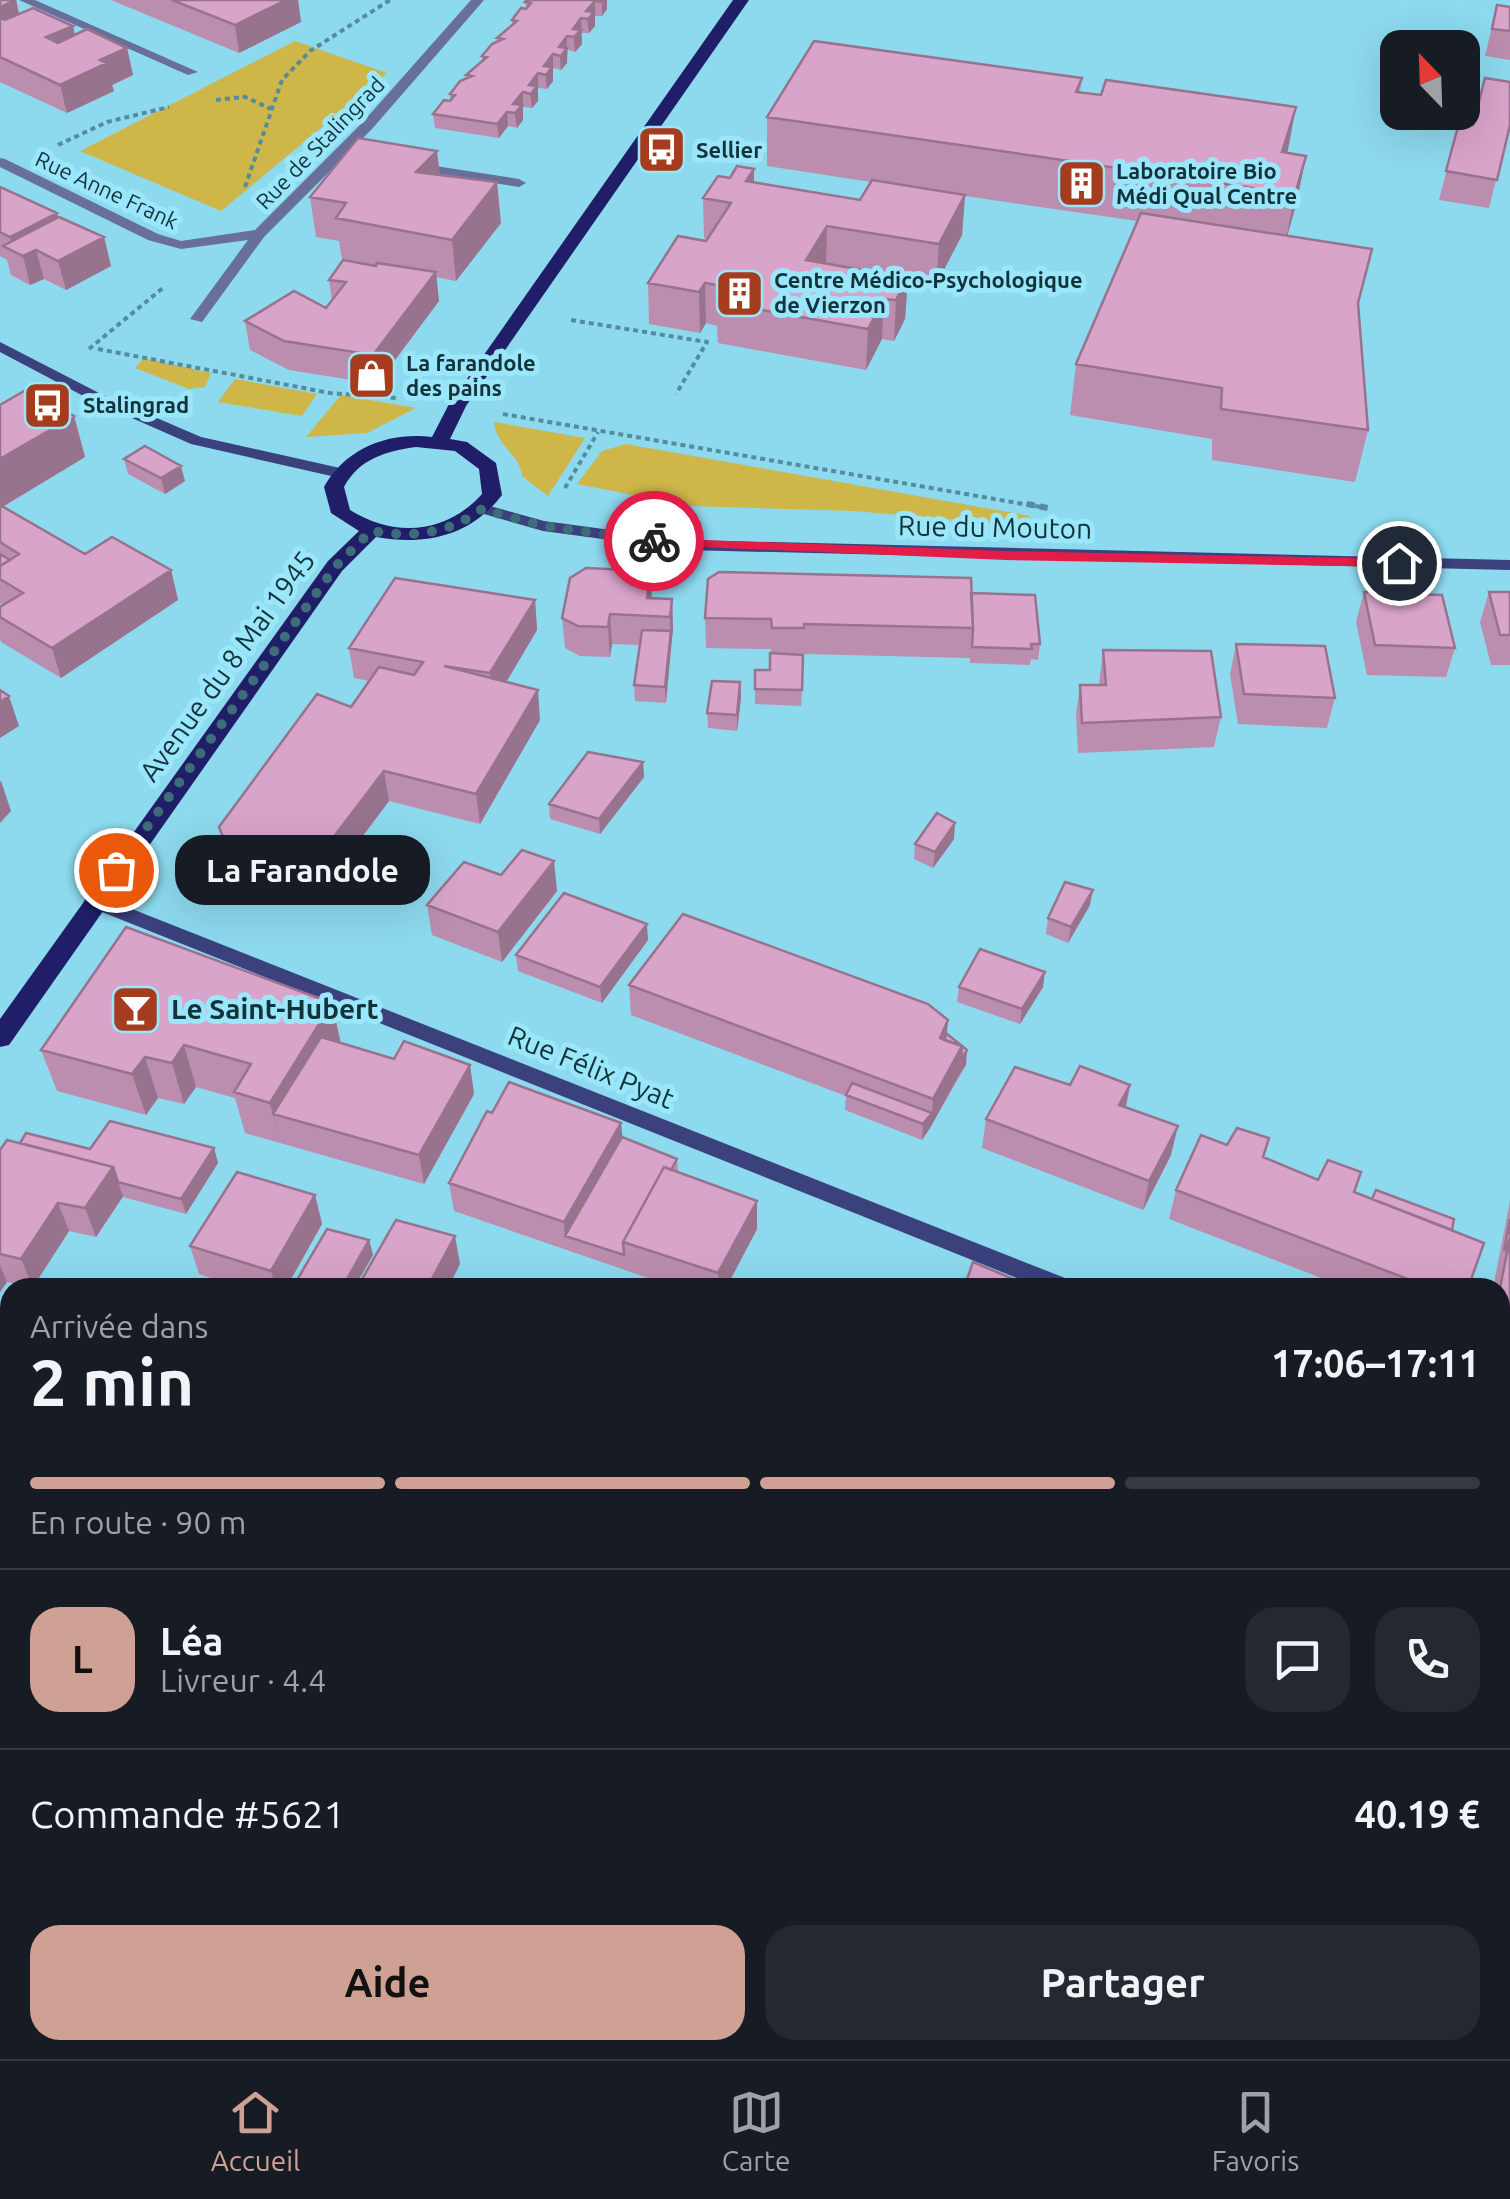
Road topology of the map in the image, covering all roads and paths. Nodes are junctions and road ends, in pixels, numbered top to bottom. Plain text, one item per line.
1 (25, 0) edge
2 (390, 0) edge
3 (478, 0) edge
4 (741, 0) edge
5 (192, 72) dead end
6 (244, 96) dead end
7 (205, 102) dead end
8 (185, 104) dead end
9 (5, 164) edge
10 (406, 165) edge
11 (519, 183) dead end
12 (260, 234) junction
13 (218, 242) junction
14 (522, 312) junction
15 (197, 319) dead end
16 (0, 346) edge
17 (91, 347) junction
18 (82, 355) dead end
19 (676, 394) dead end
20 (408, 399) dead end
21 (492, 412) dead end
22 (598, 432) junction
23 (439, 442) junction
24 (340, 473) junction
25 (557, 502) dead end
26 (482, 509) junction
27 (1065, 512) dead end
28 (371, 531) junction
29 (1510, 565) edge
30 (94, 900) junction
31 (0, 1038) edge
32 (1042, 1278) edge

1 - 5 street
2 - 13 path
3 - 12 street, Rue de Stalingrad
4 - 14 main road
6 - 7 path
8 - 9 path
9 - 13 street, Rue Anne Frank
10 - 11 street
12 - 13 street, Rue Anne Frank
12 - 15 street, Rue de Stalingrad
13 - 17 path
14 - 19 path
14 - 23 main road
16 - 24 street
17 - 18 path
17 - 20 path
21 - 22 path
22 - 25 path
22 - 27 path
23 - 24 main road
23 - 26 main road
24 - 28 main road
26 - 28 main road
26 - 29 street, Rue du Mouton
28 - 30 main road, Avenue du 8 Mai 1945
30 - 31 main road, Avenue du 8 Mai 1945
30 - 32 street, Rue Félix Pyat

